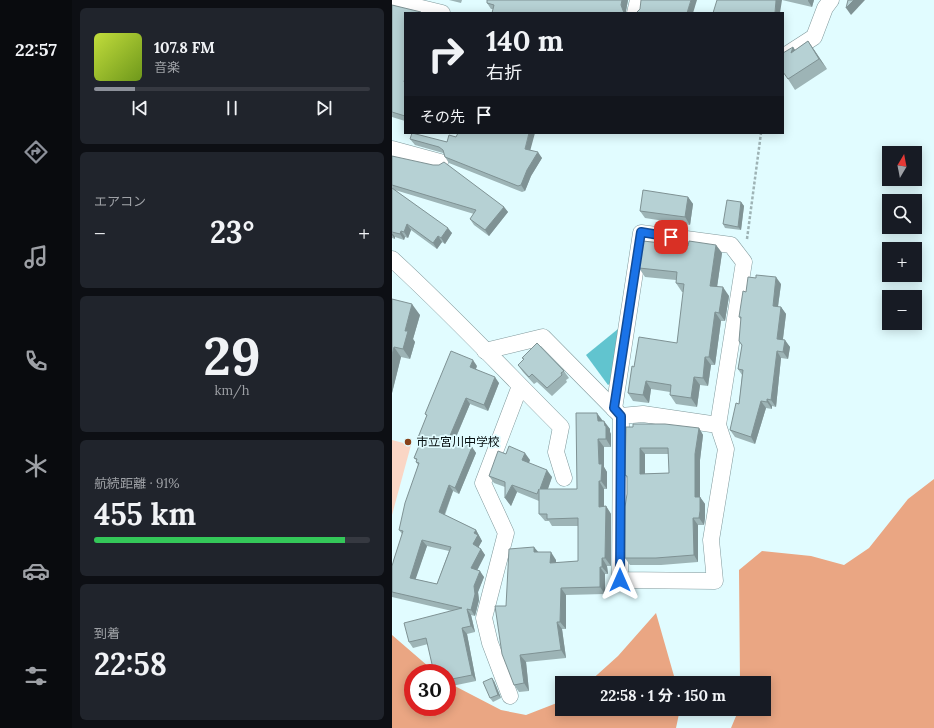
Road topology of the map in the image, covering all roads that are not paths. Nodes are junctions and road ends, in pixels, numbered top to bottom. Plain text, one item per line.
1 (638, 0) edge
2 (831, 0) edge
3 (392, 1) edge
4 (438, 12) edge
5 (635, 12) edge
6 (784, 56) edge
7 (392, 149) edge
8 (440, 162) dead end
9 (392, 259) edge
10 (485, 351) junction
11 (520, 386) junction
12 (618, 412) junction
13 (718, 425) junction
14 (564, 478) dead end
15 (510, 696) dead end

1 - 5 street
2 - 6 street
3 - 4 street
7 - 8 street
9 - 10 street
10 - 11 street
10 - 12 street
11 - 14 street
11 - 15 street
12 - 13 street
12 - 13 street
12 - 13 street

